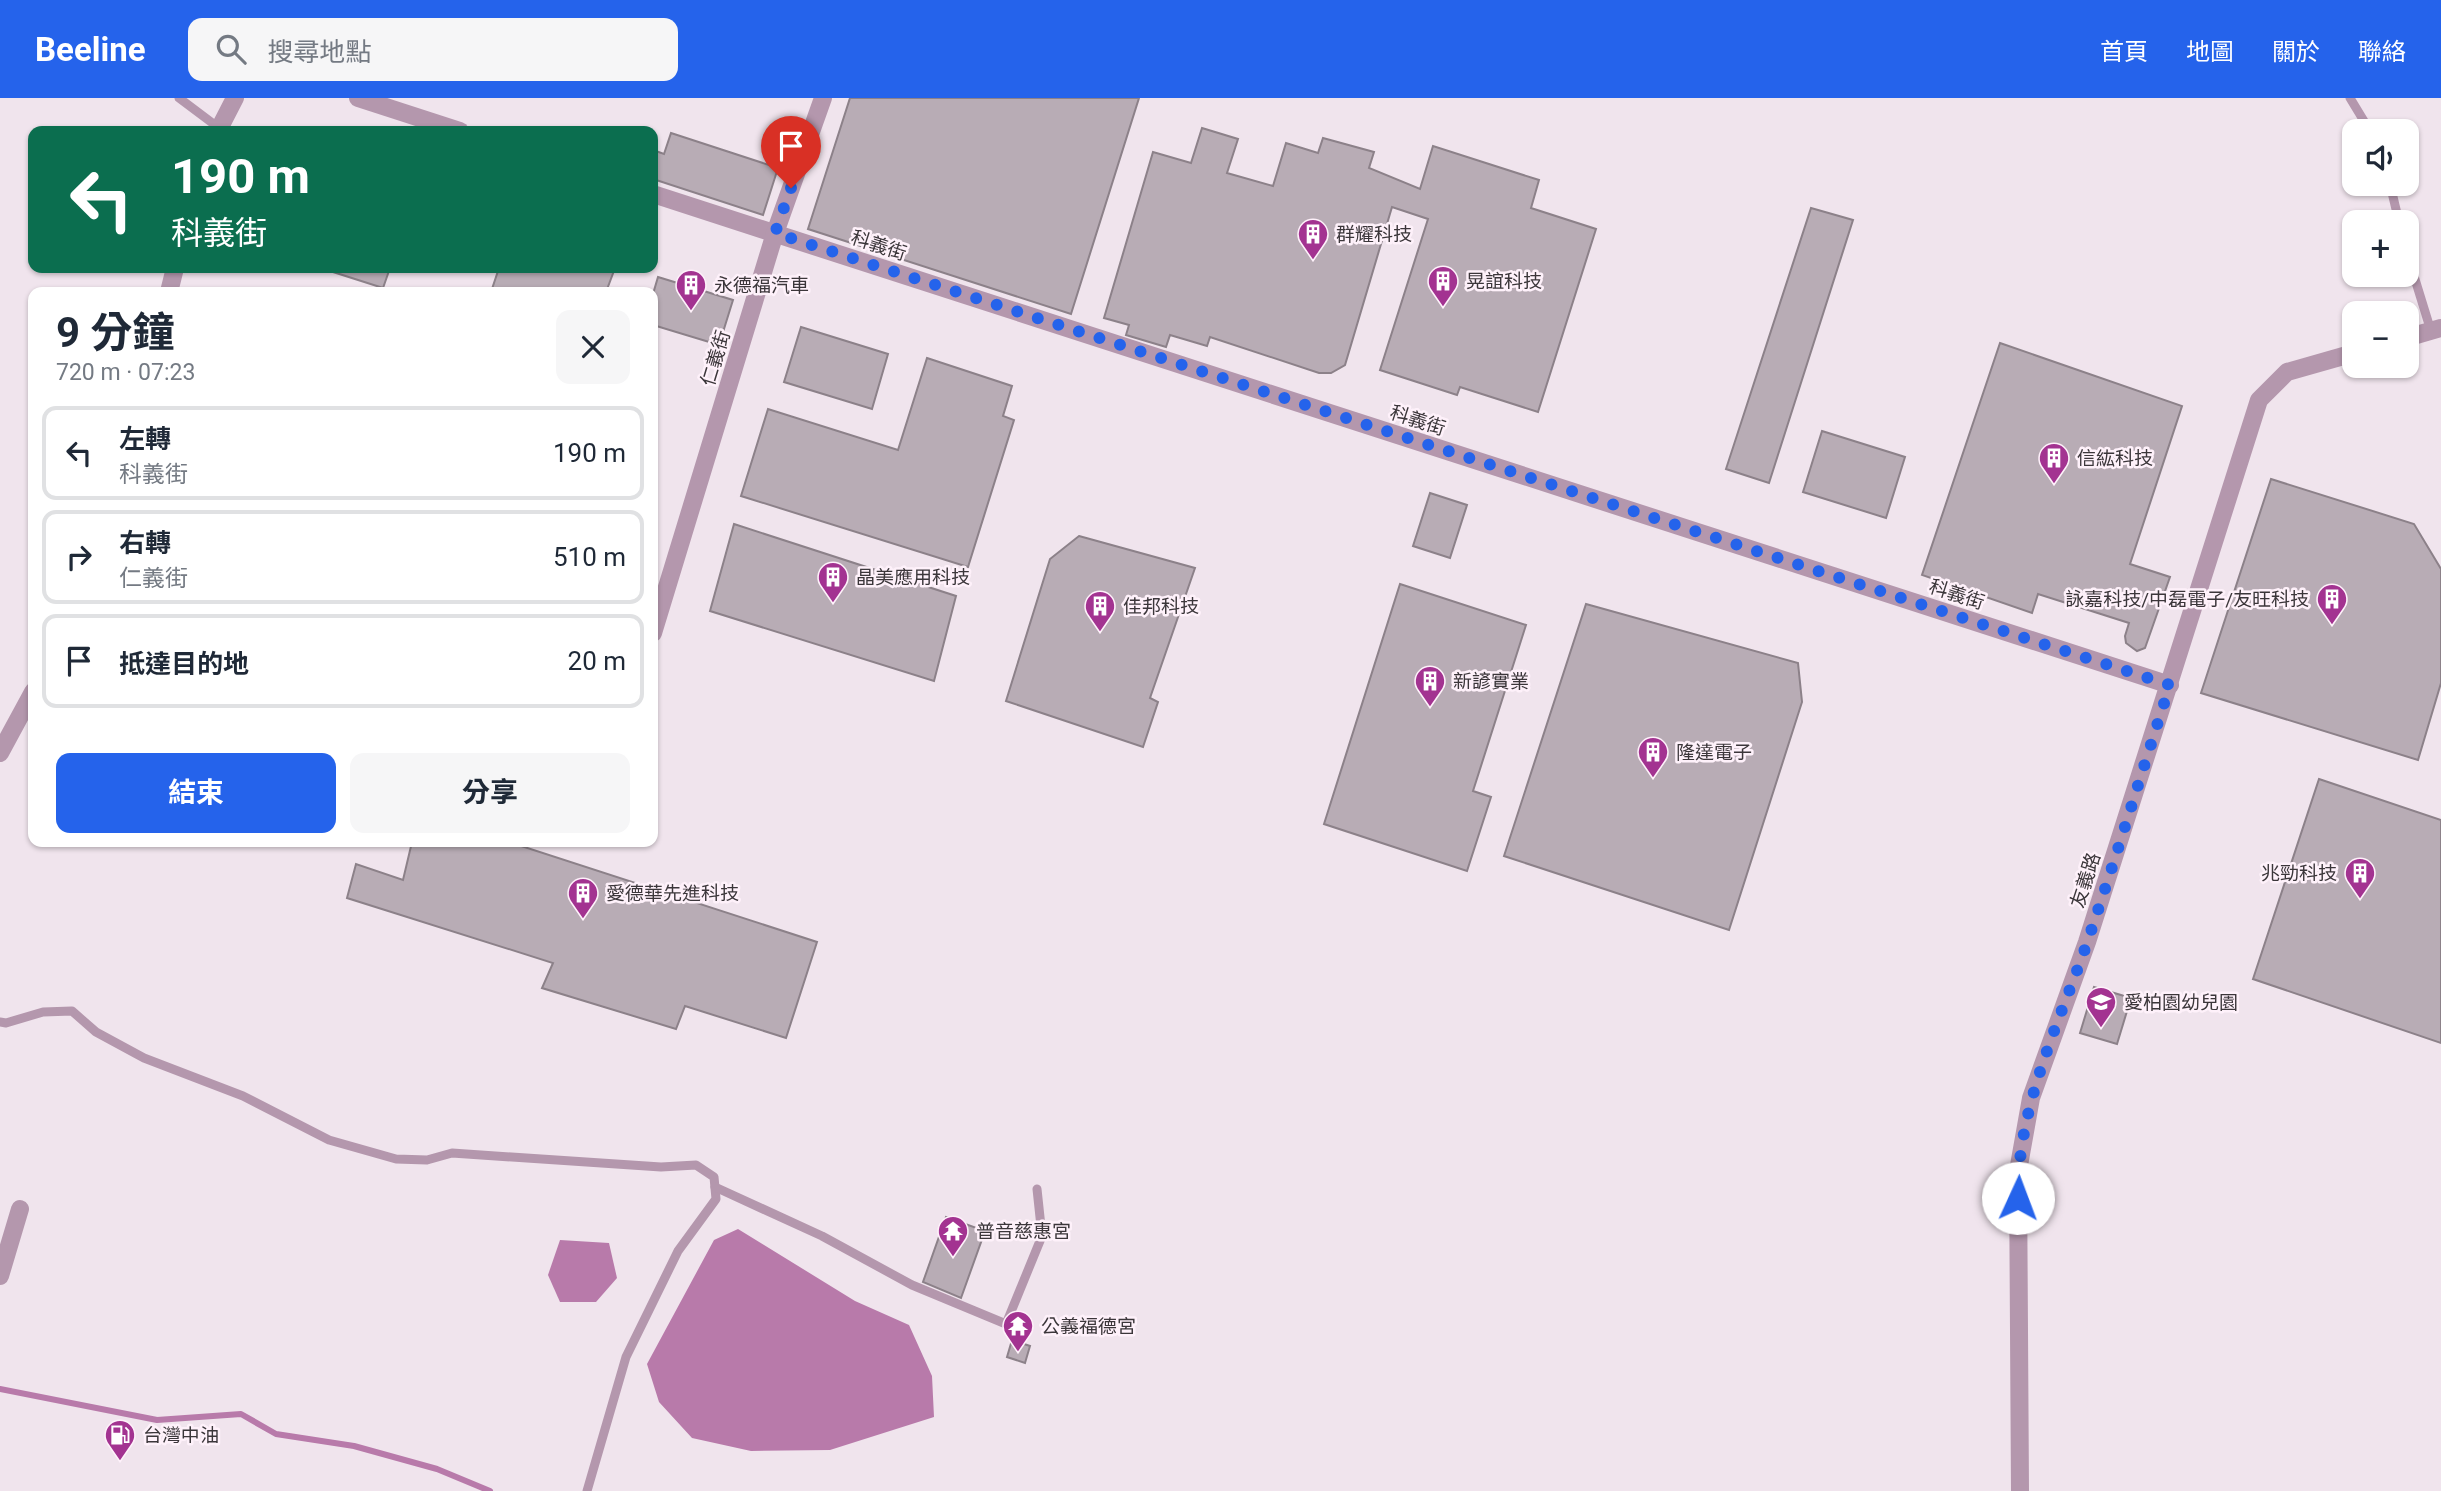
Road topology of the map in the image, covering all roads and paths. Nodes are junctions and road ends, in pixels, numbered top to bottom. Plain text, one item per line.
1 (179, 98) edge
2 (234, 98) edge
3 (358, 98) edge
4 (823, 98) edge
5 (2350, 98) edge
6 (2363, 119) edge
7 (213, 126) edge
8 (220, 126) edge
9 (445, 126) edge
10 (658, 196) edge
11 (775, 233) junction
12 (2419, 285) edge
13 (2436, 330) edge
14 (2419, 335) edge
15 (2342, 356) edge
16 (658, 617) edge
17 (2170, 685) junction
18 (28, 701) edge
19 (0, 753) edge
20 (0, 1022) edge
21 (715, 1187) junction
22 (1037, 1189) dead end
23 (20, 1209) dead end
24 (0, 1276) edge
25 (587, 1491) edge
26 (2020, 1491) edge

1 - 7 lane
2 - 8 street
3 - 9 street
4 - 11 street, 仁義街
5 - 6 lane
10 - 11 street, 科義街
11 - 16 street, 仁義街
11 - 17 street, 科義街
12 - 13 lane
13 - 14 street
15 - 17 street, 友義路
17 - 26 street, 友義路
18 - 19 street
20 - 21 lane
21 - 22 lane
21 - 25 lane
23 - 24 street

